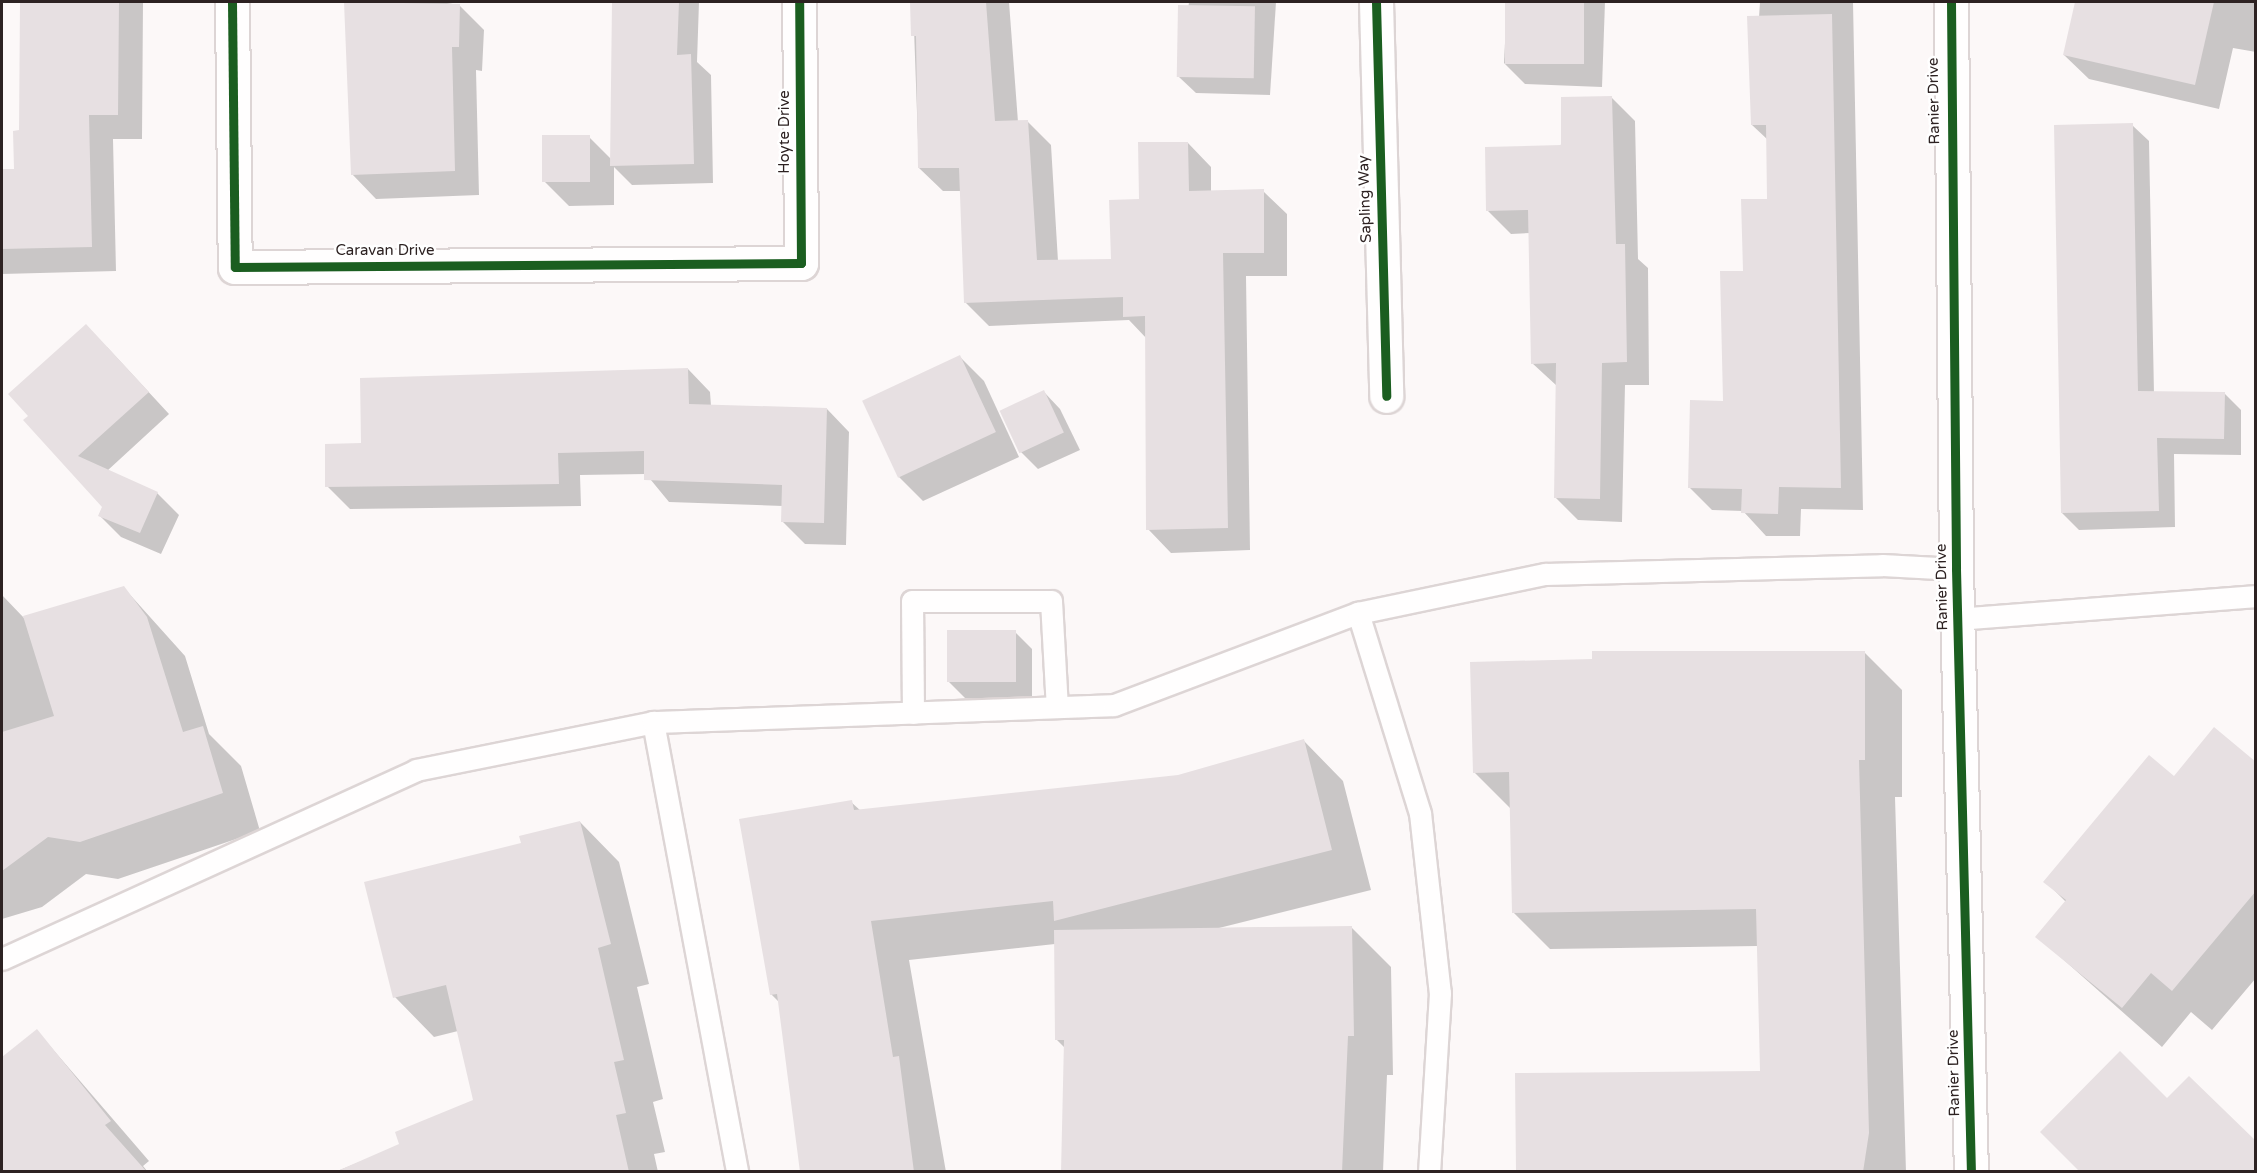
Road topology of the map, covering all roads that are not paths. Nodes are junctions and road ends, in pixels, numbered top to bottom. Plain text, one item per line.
1 (232, 2) edge
2 (800, 2) edge
3 (1376, 2) edge
4 (1951, 2) edge
5 (801, 263) joint
6 (1386, 396) dead end
7 (1956, 569) junction
8 (2256, 596) edge
9 (1358, 613) junction
10 (1957, 619) junction
11 (1057, 707) junction
12 (913, 713) junction
13 (653, 722) junction
14 (2, 959) edge
15 (737, 1172) edge
16 (1429, 1172) edge
17 (1971, 1172) edge

1 - 5 street, Caravan Drive
2 - 5 street, Hoyte Drive
3 - 6 street, Sapling Way
4 - 7 street, Ranier Drive
7 - 9 lane
7 - 10 street, Ranier Drive
8 - 10 lane
9 - 11 lane
9 - 16 lane
10 - 17 street, Ranier Drive
11 - 12 lane
11 - 12 lane
12 - 13 lane
13 - 14 lane
13 - 15 lane

